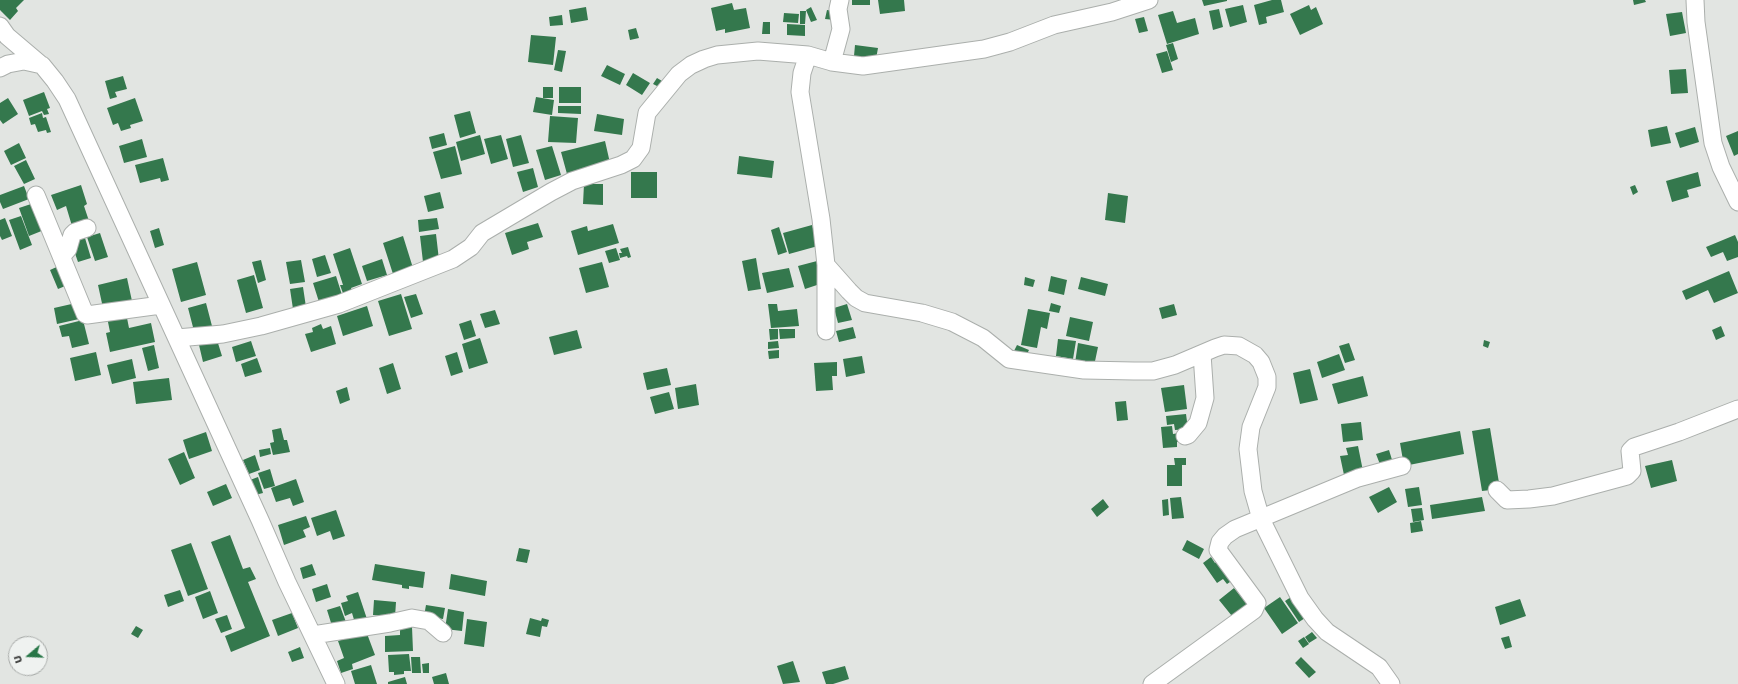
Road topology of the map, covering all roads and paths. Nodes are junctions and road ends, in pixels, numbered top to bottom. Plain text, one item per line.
1 (840, 0) edge
2 (1149, 0) edge
3 (1695, 0) edge
4 (0, 26) edge
5 (808, 55) junction
6 (832, 62) junction
7 (42, 65) junction
8 (0, 68) edge
9 (36, 195) dead end
10 (1738, 202) edge
11 (87, 228) dead end
12 (62, 256) junction
13 (826, 265) junction
14 (161, 305) junction
15 (826, 331) dead end
16 (177, 338) junction
17 (1202, 354) junction
18 (1738, 409) edge
19 (1185, 436) dead end
20 (1402, 466) dead end
21 (1496, 490) dead end
22 (1261, 519) junction
23 (443, 633) dead end
24 (313, 635) junction
25 (336, 684) edge
26 (1152, 684) edge
27 (1391, 684) edge

1 - 6 street
2 - 6 street
3 - 10 street
4 - 7 street
5 - 6 street
5 - 13 street
5 - 16 street
7 - 8 street
7 - 14 street
9 - 12 street
11 - 12 street
12 - 14 street
13 - 15 street
13 - 17 street
14 - 16 street
16 - 24 street
17 - 19 street
17 - 22 street
18 - 21 street
20 - 22 street
22 - 26 street
22 - 27 street
23 - 24 street
24 - 25 street

